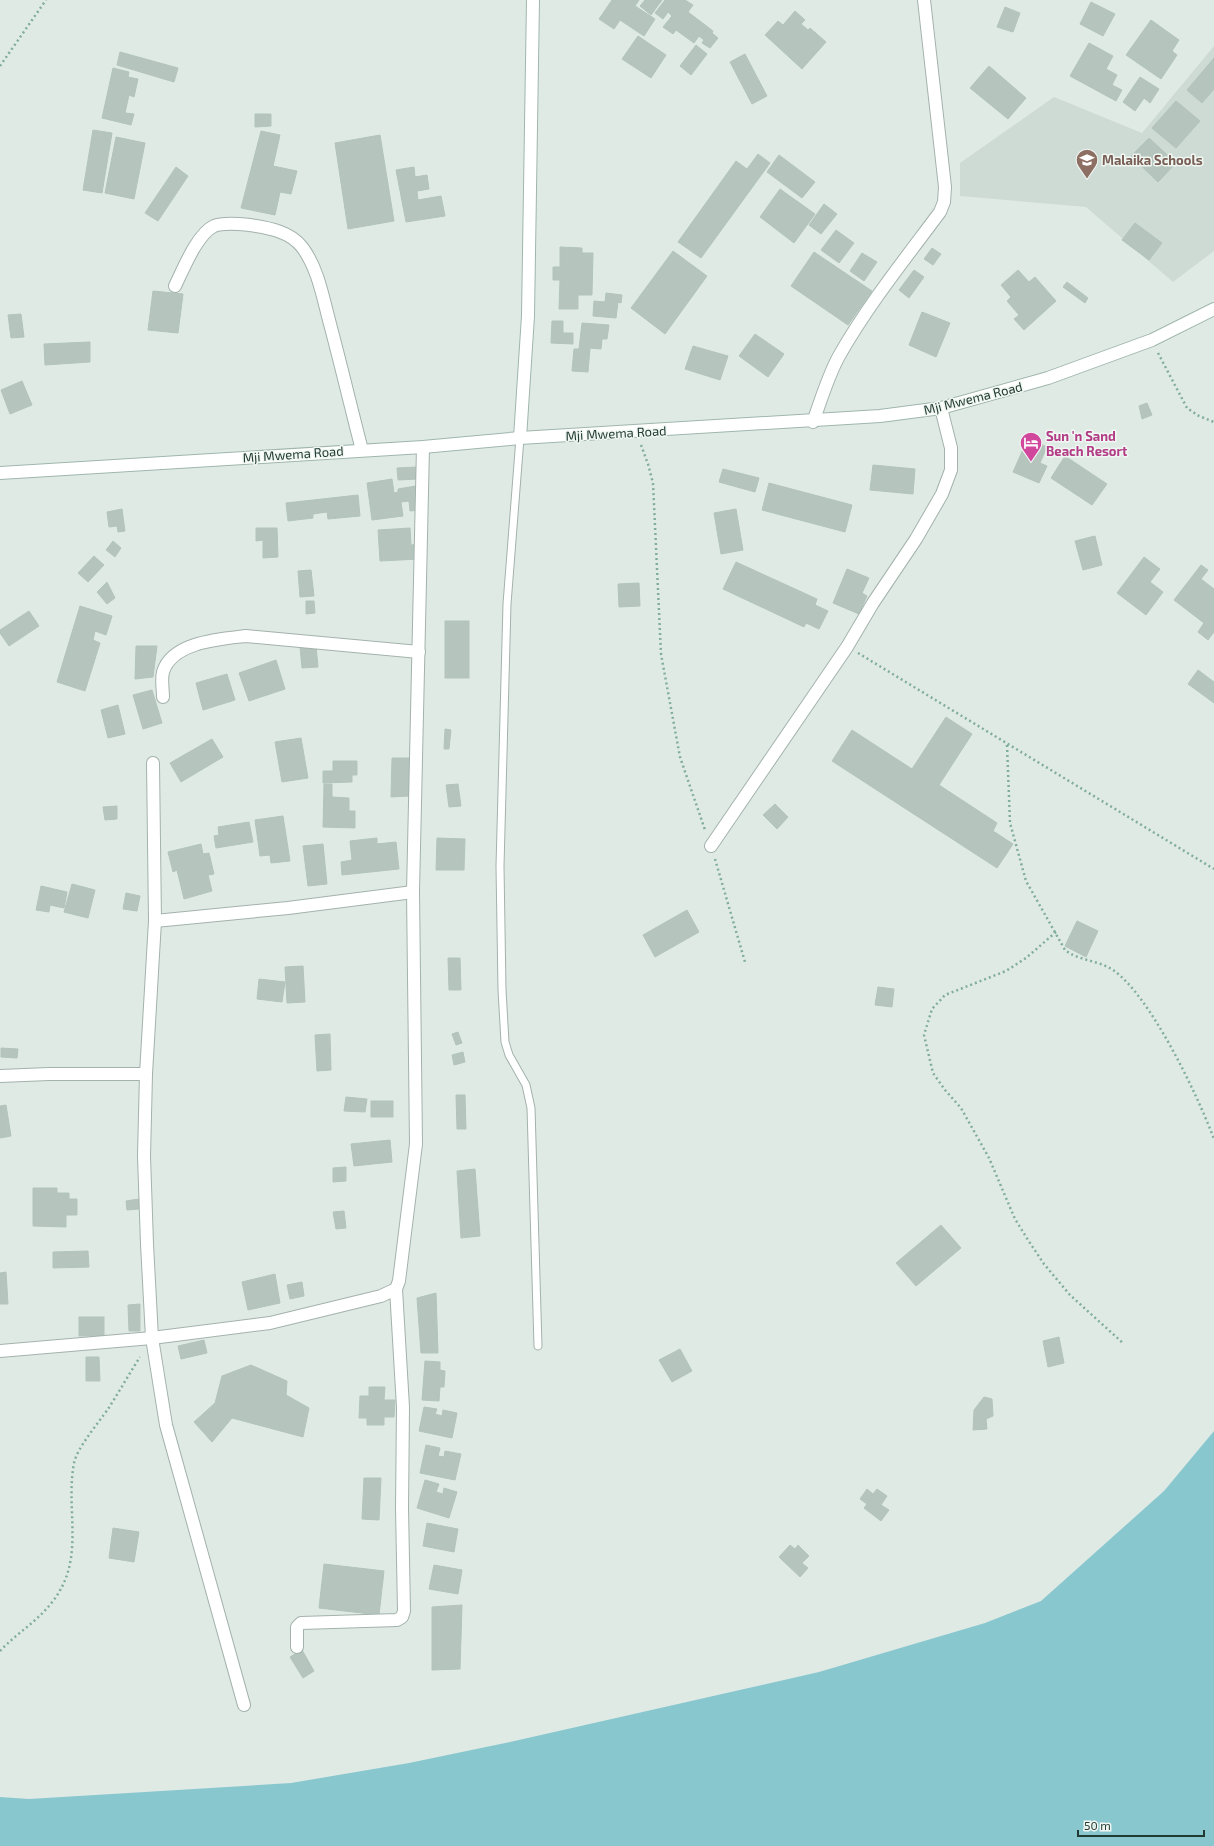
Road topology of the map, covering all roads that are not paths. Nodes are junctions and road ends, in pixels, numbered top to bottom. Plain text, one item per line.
1 (533, 0) edge
2 (924, 0) edge
3 (175, 286) dead end
4 (1214, 309) edge
5 (941, 408) junction
6 (813, 422) junction
7 (520, 438) junction
8 (423, 447) junction
9 (362, 450) junction
10 (0, 473) edge
11 (419, 652) junction
12 (164, 697) dead end
13 (153, 763) dead end
14 (711, 846) road end
15 (413, 892) junction
16 (155, 922) junction
17 (146, 1074) junction
18 (0, 1076) edge
19 (396, 1288) junction
20 (152, 1338) junction
21 (538, 1346) dead end
22 (0, 1351) edge
23 (297, 1647) dead end
24 (244, 1705) dead end

1 - 7 street
2 - 6 street
3 - 9 street
4 - 5 street, Mji Mwema Road
5 - 6 street, Mji Mwema Road
5 - 14 street
6 - 7 street, Mji Mwema Road
7 - 8 street, Mji Mwema Road
7 - 21 lane
8 - 9 street, Mji Mwema Road
8 - 11 street
9 - 10 street, Mji Mwema Road
11 - 12 street
11 - 15 street
13 - 16 street
15 - 16 street
15 - 19 street
16 - 17 street
17 - 18 street
17 - 20 street
19 - 20 street
19 - 23 street
20 - 22 street
20 - 24 street

